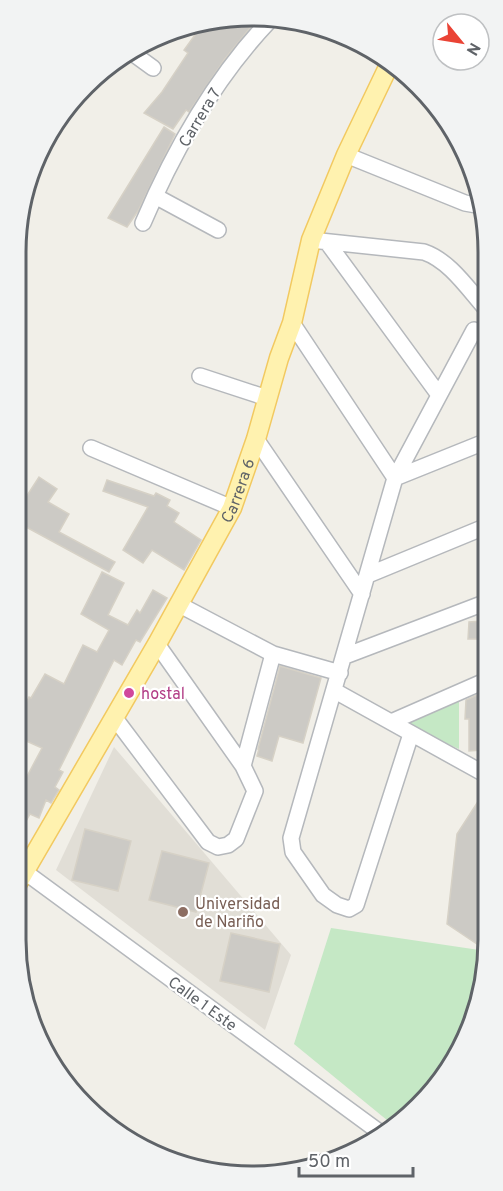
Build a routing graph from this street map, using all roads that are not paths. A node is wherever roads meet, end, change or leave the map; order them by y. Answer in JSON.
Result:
{"nodes":[{"id":1,"x":265,"y":26,"type":"edge"},
{"id":2,"x":138,"y":57,"type":"edge"},
{"id":3,"x":153,"y":68,"type":"dead end"},
{"id":4,"x":387,"y":70,"type":"edge"},
{"id":5,"x":346,"y":155,"type":"junction"},
{"id":6,"x":155,"y":196,"type":"junction"},
{"id":7,"x":472,"y":204,"type":"edge"},
{"id":8,"x":143,"y":223,"type":"dead end"},
{"id":9,"x":218,"y":230,"type":"dead end"},
{"id":10,"x":319,"y":241,"type":"junction"},
{"id":11,"x":478,"y":300,"type":"edge"},
{"id":12,"x":292,"y":323,"type":"junction"},
{"id":13,"x":474,"y":330,"type":"dead end"},
{"id":14,"x":200,"y":376,"type":"dead end"},
{"id":15,"x":440,"y":395,"type":"junction"},
{"id":16,"x":267,"y":398,"type":"junction"},
{"id":17,"x":256,"y":439,"type":"junction"},
{"id":18,"x":478,"y":445,"type":"edge"},
{"id":19,"x":91,"y":448,"type":"dead end"},
{"id":20,"x":395,"y":478,"type":"junction"},
{"id":21,"x":232,"y":508,"type":"junction"},
{"id":22,"x":478,"y":530,"type":"edge"},
{"id":23,"x":368,"y":575,"type":"junction"},
{"id":24,"x":362,"y":594,"type":"junction"},
{"id":25,"x":178,"y":604,"type":"junction"},
{"id":26,"x":478,"y":605,"type":"edge"},
{"id":27,"x":157,"y":644,"type":"junction"},
{"id":28,"x":273,"y":654,"type":"junction"},
{"id":29,"x":345,"y":656,"type":"junction"},
{"id":30,"x":340,"y":674,"type":"junction"},
{"id":31,"x":478,"y":684,"type":"edge"},
{"id":32,"x":335,"y":691,"type":"junction"},
{"id":33,"x":114,"y":717,"type":"junction"},
{"id":34,"x":391,"y":722,"type":"junction"},
{"id":35,"x":411,"y":734,"type":"junction"},
{"id":36,"x":243,"y":766,"type":"junction"},
{"id":37,"x":478,"y":771,"type":"edge"},
{"id":38,"x":26,"y":870,"type":"edge"},
{"id":39,"x":26,"y":873,"type":"edge"},
{"id":40,"x":375,"y":1129,"type":"edge"}],
"edges":[{"from":1,"to":6,"type":"street","name":"Carrera 7"},
{"from":2,"to":3,"type":"street"},
{"from":4,"to":5,"type":"main road","name":"Carrera 6"},
{"from":5,"to":7,"type":"street"},
{"from":5,"to":10,"type":"main road","name":"Carrera 6"},
{"from":6,"to":8,"type":"street","name":"Carrera 7"},
{"from":6,"to":9,"type":"street"},
{"from":10,"to":11,"type":"street"},
{"from":10,"to":12,"type":"main road","name":"Carrera 6"},
{"from":10,"to":15,"type":"street"},
{"from":12,"to":16,"type":"main road","name":"Carrera 6"},
{"from":12,"to":20,"type":"street"},
{"from":13,"to":15,"type":"street"},
{"from":14,"to":16,"type":"street"},
{"from":15,"to":20,"type":"street"},
{"from":16,"to":17,"type":"main road","name":"Carrera 6"},
{"from":17,"to":21,"type":"main road","name":"Carrera 6"},
{"from":17,"to":24,"type":"street"},
{"from":18,"to":20,"type":"street"},
{"from":19,"to":21,"type":"street"},
{"from":20,"to":23,"type":"street"},
{"from":21,"to":25,"type":"main road","name":"Carrera 6"},
{"from":22,"to":23,"type":"street"},
{"from":23,"to":24,"type":"street"},
{"from":24,"to":29,"type":"street"},
{"from":25,"to":27,"type":"main road","name":"Carrera 6"},
{"from":25,"to":28,"type":"street"},
{"from":26,"to":29,"type":"street"},
{"from":27,"to":33,"type":"main road","name":"Carrera 6"},
{"from":27,"to":36,"type":"street"},
{"from":28,"to":30,"type":"street"},
{"from":28,"to":36,"type":"street"},
{"from":29,"to":30,"type":"street"},
{"from":30,"to":32,"type":"street"},
{"from":31,"to":34,"type":"street"},
{"from":32,"to":34,"type":"street"},
{"from":32,"to":35,"type":"street"},
{"from":33,"to":36,"type":"street"},
{"from":33,"to":38,"type":"main road","name":"Carrera 6"},
{"from":34,"to":35,"type":"street"},
{"from":35,"to":37,"type":"street"},
{"from":39,"to":40,"type":"street","name":"Calle 1 Este"}]}
